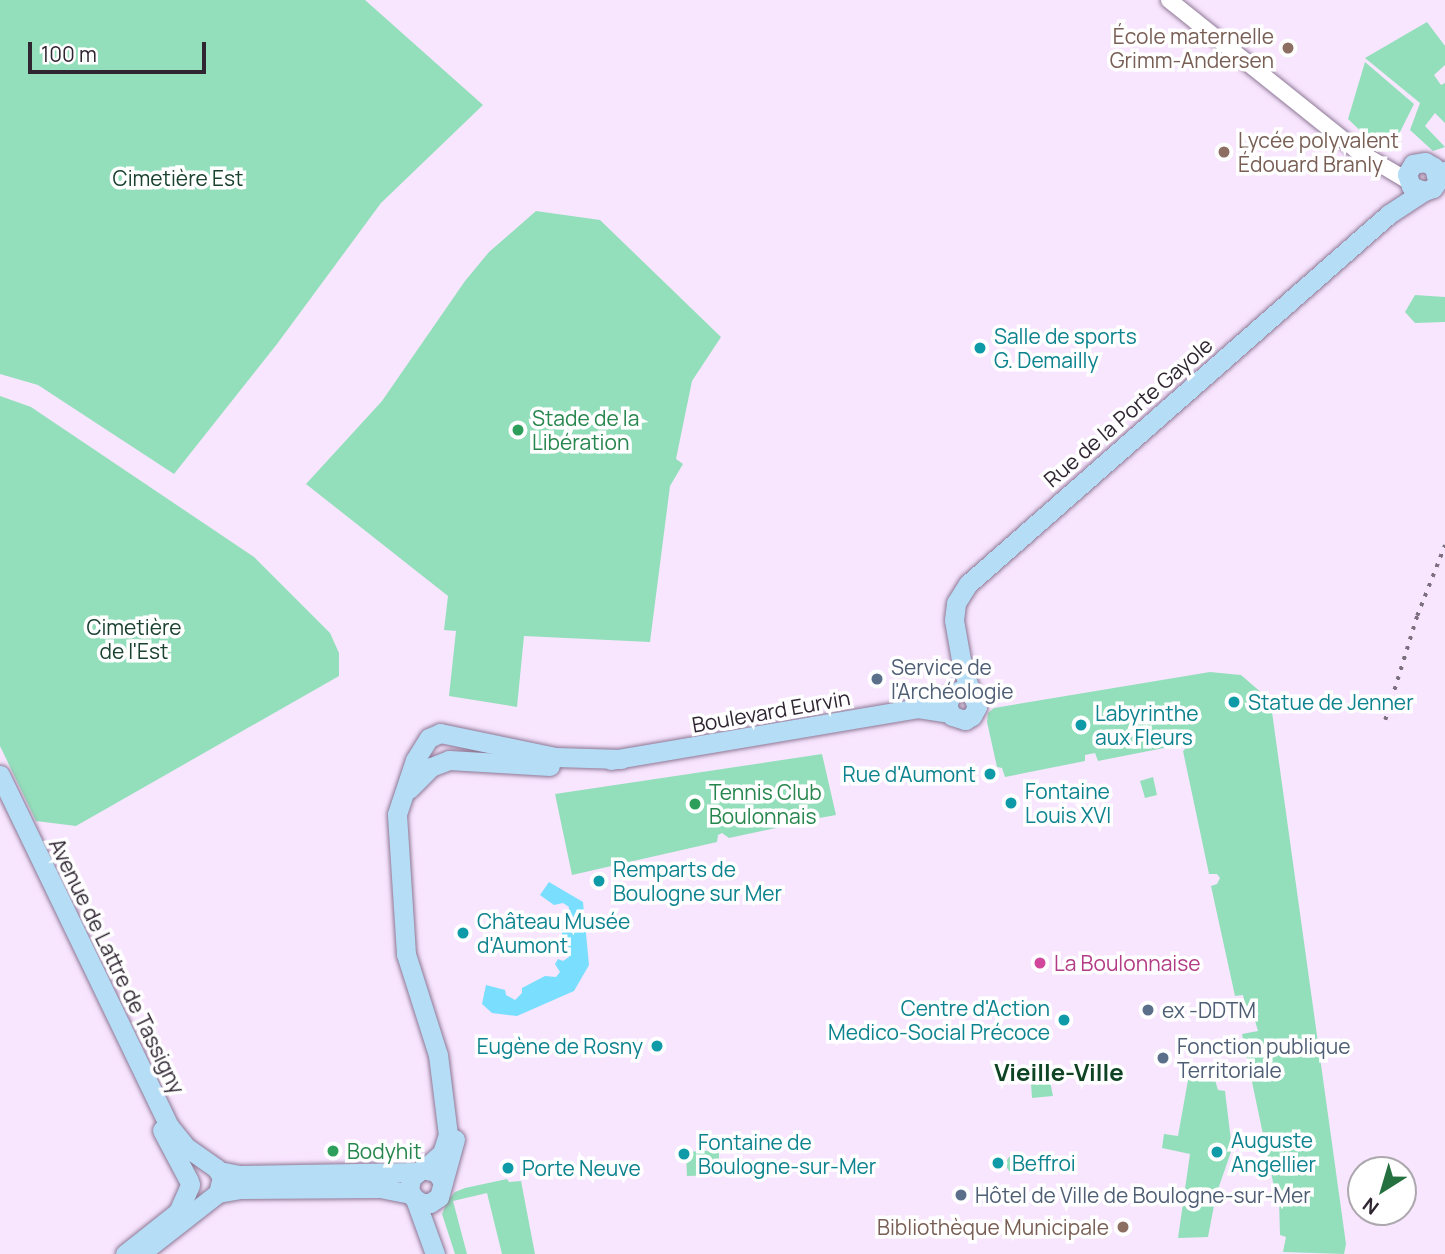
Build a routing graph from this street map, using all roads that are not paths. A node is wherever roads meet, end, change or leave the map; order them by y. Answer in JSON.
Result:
{"nodes":[{"id":1,"x":1168,"y":0,"type":"edge"},
{"id":2,"x":1426,"y":174,"type":"edge"},
{"id":3,"x":956,"y":699,"type":"joint"},
{"id":4,"x":449,"y":735,"type":"junction"},
{"id":5,"x":426,"y":747,"type":"junction"},
{"id":6,"x":621,"y":758,"type":"junction"},
{"id":7,"x":444,"y":761,"type":"junction"},
{"id":8,"x":0,"y":775,"type":"edge"},
{"id":9,"x":0,"y":798,"type":"edge"},
{"id":10,"x":402,"y":798,"type":"junction"},
{"id":11,"x":421,"y":1000,"type":"junction"},
{"id":12,"x":214,"y":1168,"type":"junction"},
{"id":13,"x":420,"y":1170,"type":"junction"},
{"id":14,"x":189,"y":1183,"type":"junction"},
{"id":15,"x":440,"y":1190,"type":"junction"},
{"id":16,"x":217,"y":1195,"type":"junction"},
{"id":17,"x":413,"y":1196,"type":"junction"},
{"id":18,"x":125,"y":1254,"type":"edge"},
{"id":19,"x":140,"y":1254,"type":"edge"},
{"id":20,"x":435,"y":1254,"type":"edge"},
{"id":21,"x":446,"y":1254,"type":"edge"}],
"edges":[{"from":1,"to":2,"type":"street"},
{"from":2,"to":3,"type":"main road","name":"Rue de la Porte Gayole"},
{"from":3,"to":6,"type":"main road","name":"Boulevard Eurvin"},
{"from":4,"to":5,"type":"main road"},
{"from":4,"to":6,"type":"main road","name":"Boulevard Eurvin"},
{"from":4,"to":7,"type":"main road"},
{"from":5,"to":7,"type":"main road"},
{"from":5,"to":10,"type":"main road"},
{"from":6,"to":7,"type":"main road","name":"Boulevard Eurvin"},
{"from":7,"to":10,"type":"main road"},
{"from":8,"to":12,"type":"main road","name":"Avenue de Lattre de Tassigny"},
{"from":9,"to":14,"type":"main road","name":"Avenue de Lattre de Tassigny"},
{"from":10,"to":11,"type":"main road"},
{"from":11,"to":13,"type":"main road"},
{"from":11,"to":15,"type":"main road"},
{"from":12,"to":13,"type":"main road"},
{"from":12,"to":14,"type":"main road"},
{"from":12,"to":16,"type":"main road"},
{"from":13,"to":15,"type":"main road"},
{"from":13,"to":17,"type":"main road"},
{"from":14,"to":16,"type":"main road"},
{"from":14,"to":18,"type":"main road"},
{"from":15,"to":17,"type":"main road"},
{"from":15,"to":21,"type":"main road"},
{"from":16,"to":17,"type":"main road"},
{"from":16,"to":19,"type":"main road"},
{"from":17,"to":20,"type":"main road"}]}
